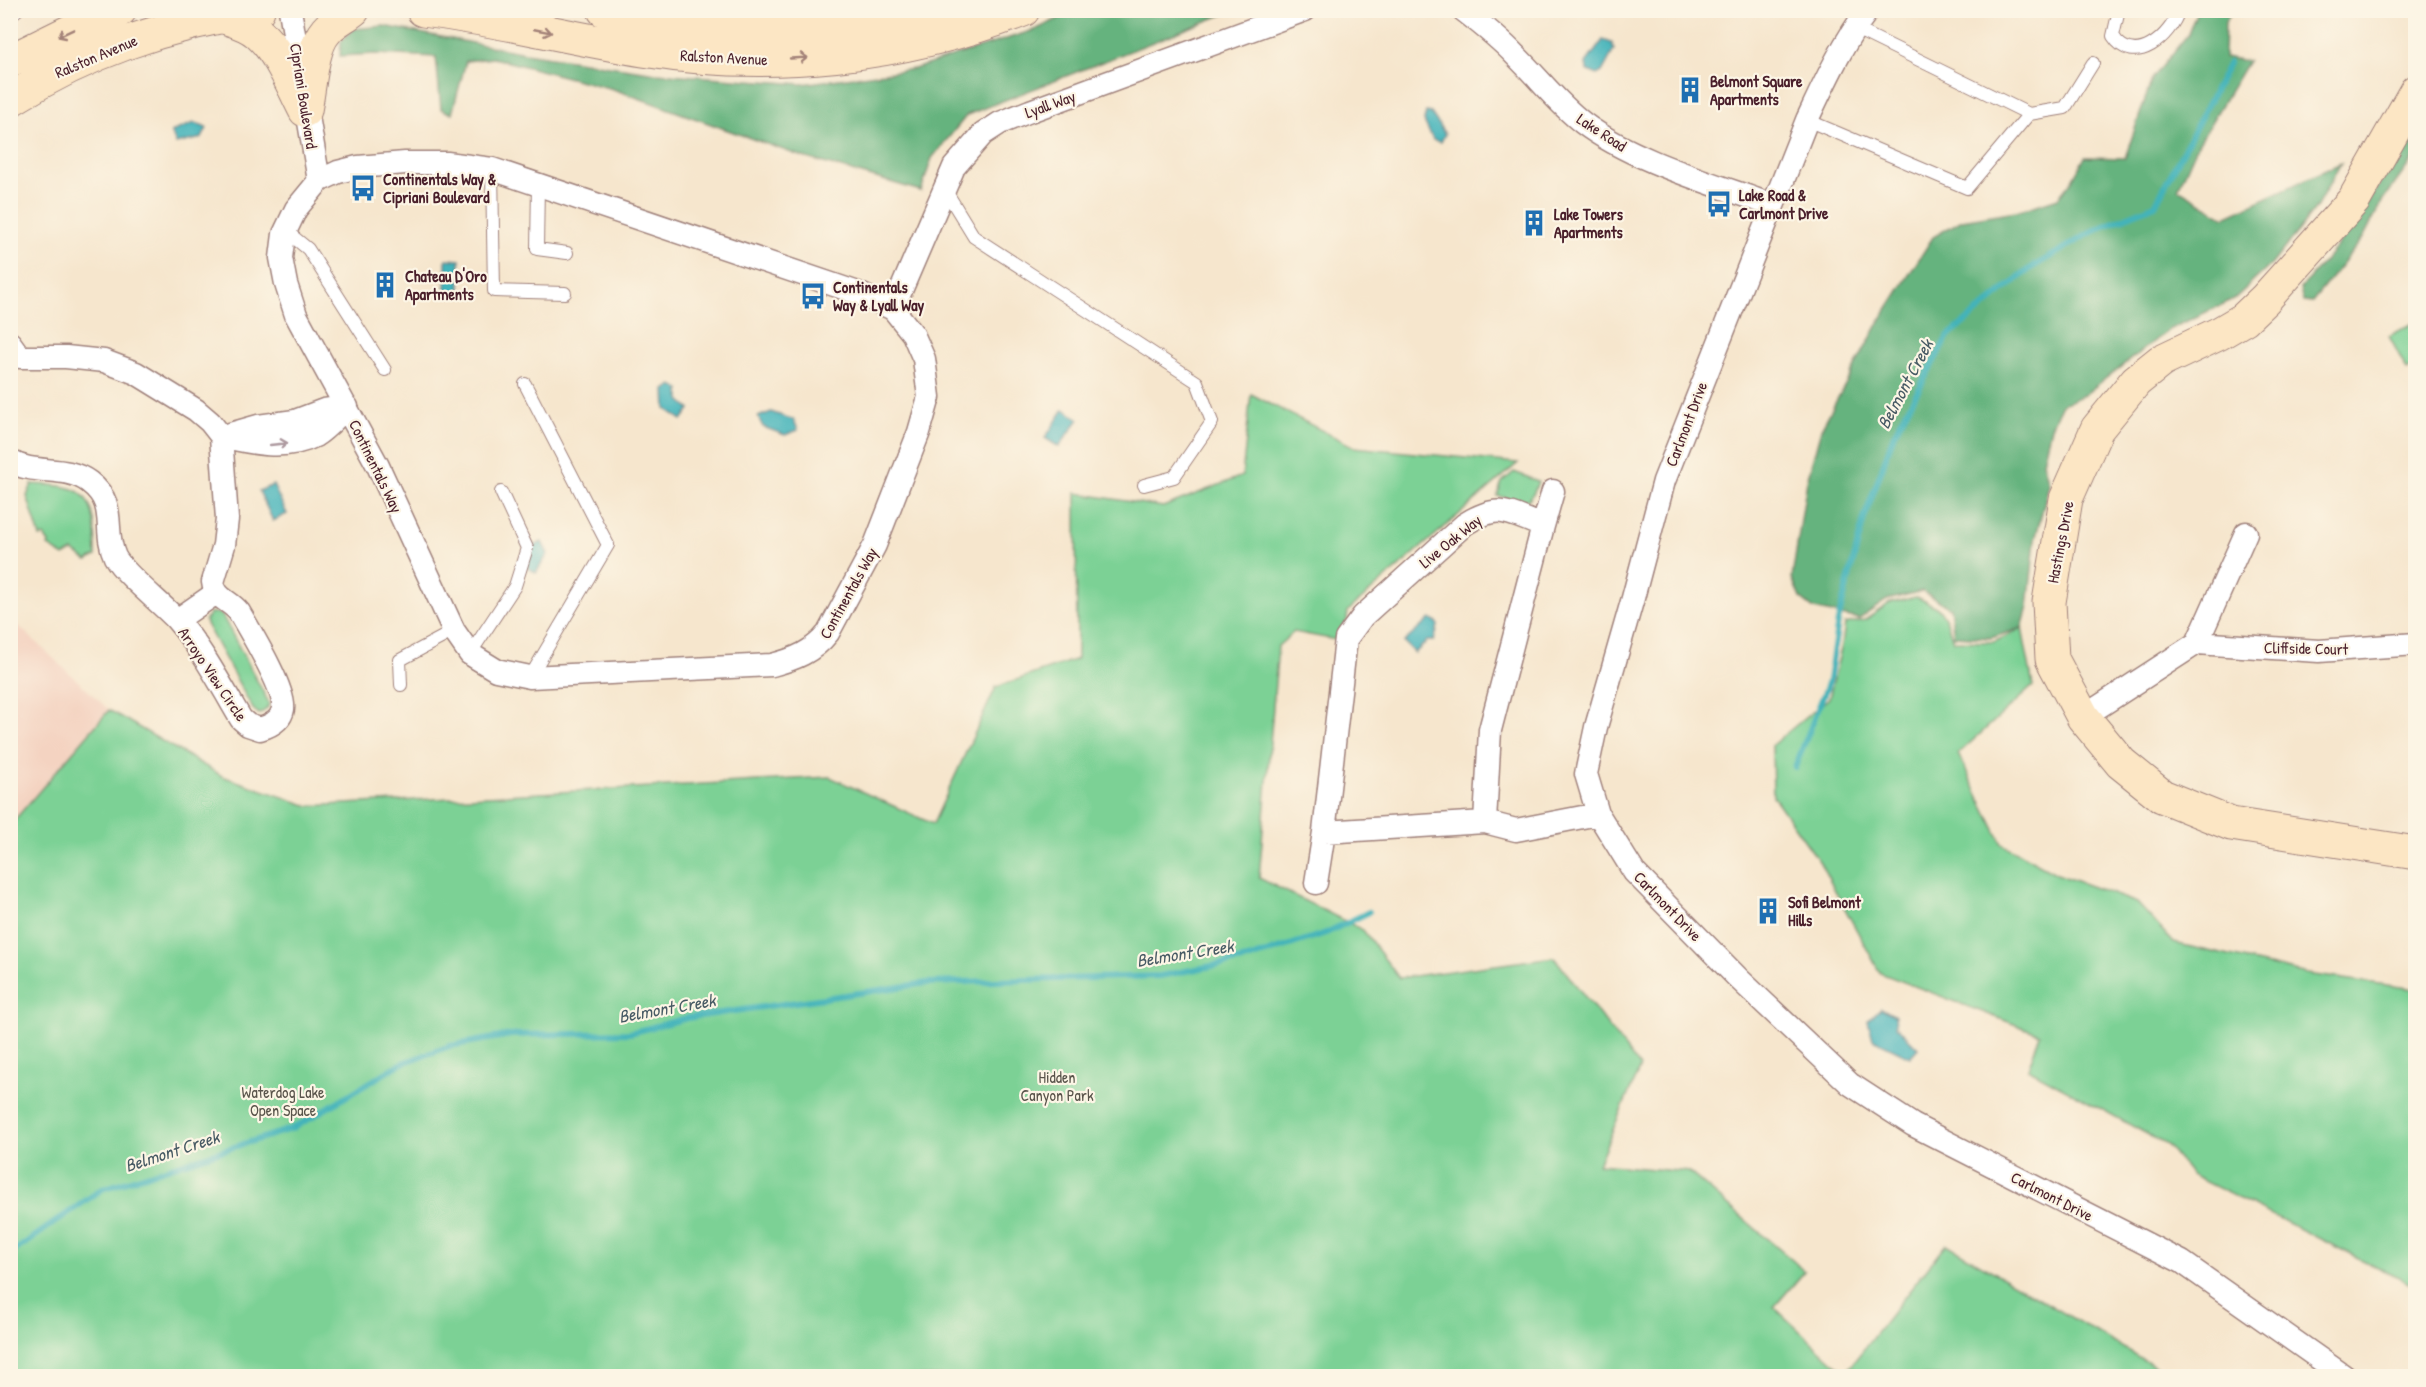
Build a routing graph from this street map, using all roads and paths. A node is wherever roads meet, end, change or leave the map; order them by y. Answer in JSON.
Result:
{"nodes":[{"id":1,"x":17,"y":10,"type":"edge"},
{"id":2,"x":258,"y":10,"type":"edge"},
{"id":3,"x":290,"y":10,"type":"edge"},
{"id":4,"x":353,"y":10,"type":"edge"},
{"id":5,"x":423,"y":10,"type":"edge"},
{"id":6,"x":604,"y":10,"type":"edge"},
{"id":7,"x":924,"y":10,"type":"edge"},
{"id":8,"x":1023,"y":10,"type":"edge"},
{"id":9,"x":1305,"y":10,"type":"edge"},
{"id":10,"x":1462,"y":10,"type":"edge"},
{"id":11,"x":2119,"y":10,"type":"edge"},
{"id":12,"x":2179,"y":10,"type":"edge"},
{"id":13,"x":116,"y":11,"type":"edge"},
{"id":14,"x":10,"y":15,"type":"edge"},
{"id":15,"x":224,"y":17,"type":"junction"},
{"id":16,"x":1861,"y":19,"type":"edge"},
{"id":17,"x":10,"y":62,"type":"edge"},
{"id":18,"x":2093,"y":63,"type":"dead end"},
{"id":19,"x":2415,"y":91,"type":"edge"},
{"id":20,"x":10,"y":100,"type":"edge"},
{"id":21,"x":306,"y":110,"type":"junction"},
{"id":22,"x":2029,"y":114,"type":"junction"},
{"id":23,"x":1807,"y":120,"type":"junction"},
{"id":24,"x":492,"y":169,"type":"junction"},
{"id":25,"x":319,"y":181,"type":"junction"},
{"id":26,"x":538,"y":184,"type":"junction"},
{"id":27,"x":944,"y":188,"type":"junction"},
{"id":28,"x":1772,"y":205,"type":"junction"},
{"id":29,"x":286,"y":231,"type":"junction"},
{"id":30,"x":567,"y":253,"type":"dead end"},
{"id":31,"x":565,"y":293,"type":"dead end"},
{"id":32,"x":893,"y":309,"type":"junction"},
{"id":33,"x":14,"y":353,"type":"edge"},
{"id":34,"x":385,"y":370,"type":"dead end"},
{"id":35,"x":525,"y":384,"type":"dead end"},
{"id":36,"x":347,"y":406,"type":"junction"},
{"id":37,"x":221,"y":436,"type":"junction"},
{"id":38,"x":10,"y":461,"type":"edge"},
{"id":39,"x":1144,"y":485,"type":"dead end"},
{"id":40,"x":1553,"y":491,"type":"dead end"},
{"id":41,"x":501,"y":492,"type":"dead end"},
{"id":42,"x":1543,"y":526,"type":"junction"},
{"id":43,"x":2246,"y":533,"type":"dead end"},
{"id":44,"x":216,"y":593,"type":"junction"},
{"id":45,"x":177,"y":620,"type":"junction"},
{"id":46,"x":454,"y":631,"type":"junction"},
{"id":47,"x":2197,"y":643,"type":"junction"},
{"id":48,"x":2415,"y":644,"type":"edge"},
{"id":49,"x":470,"y":654,"type":"junction"},
{"id":50,"x":530,"y":678,"type":"junction"},
{"id":51,"x":401,"y":684,"type":"dead end"},
{"id":52,"x":2083,"y":717,"type":"junction"},
{"id":53,"x":1598,"y":814,"type":"junction"},
{"id":54,"x":1485,"y":822,"type":"junction"},
{"id":55,"x":1324,"y":832,"type":"junction"},
{"id":56,"x":2415,"y":853,"type":"edge"},
{"id":57,"x":1316,"y":883,"type":"dead end"},
{"id":58,"x":2344,"y":1377,"type":"edge"}],
"edges":[{"from":1,"to":14,"type":"lane"},
{"from":2,"to":15,"type":"main road","name":"Ralston Avenue"},
{"from":3,"to":21,"type":"street","name":"Cipriani Boulevard"},
{"from":4,"to":21,"type":"main road"},
{"from":5,"to":8,"type":"main road","name":"Ralston Avenue","one_way":true},
{"from":6,"to":7,"type":"main road","name":"Ralston Avenue"},
{"from":9,"to":27,"type":"street","name":"Lyall Way"},
{"from":10,"to":28,"type":"street","name":"Lake Road"},
{"from":11,"to":12,"type":"lane"},
{"from":13,"to":17,"type":"main road","name":"Ralston Avenue","one_way":true},
{"from":15,"to":20,"type":"main road","name":"Ralston Avenue"},
{"from":15,"to":21,"type":"main road"},
{"from":16,"to":22,"type":"lane"},
{"from":16,"to":23,"type":"street","name":"Carlmont Drive"},
{"from":18,"to":22,"type":"lane"},
{"from":19,"to":52,"type":"main road","name":"Hastings Drive"},
{"from":21,"to":25,"type":"street","name":"Cipriani Boulevard"},
{"from":22,"to":23,"type":"lane"},
{"from":23,"to":28,"type":"street","name":"Carlmont Drive"},
{"from":24,"to":25,"type":"street","name":"Continentals Way"},
{"from":24,"to":26,"type":"street","name":"Continentals Way"},
{"from":24,"to":31,"type":"lane"},
{"from":25,"to":29,"type":"street","name":"Continentals Way"},
{"from":26,"to":30,"type":"lane"},
{"from":26,"to":32,"type":"street","name":"Continentals Way"},
{"from":27,"to":32,"type":"street","name":"Lyall Way"},
{"from":27,"to":39,"type":"lane"},
{"from":28,"to":53,"type":"street","name":"Carlmont Drive"},
{"from":29,"to":34,"type":"lane"},
{"from":29,"to":36,"type":"street","name":"Continentals Way"},
{"from":32,"to":50,"type":"street","name":"Continentals Way"},
{"from":33,"to":37,"type":"street"},
{"from":35,"to":50,"type":"lane"},
{"from":36,"to":37,"type":"street"},
{"from":36,"to":46,"type":"street","name":"Continentals Way"},
{"from":37,"to":44,"type":"street"},
{"from":38,"to":45,"type":"street","name":"Arroyo View Circle"},
{"from":40,"to":42,"type":"street"},
{"from":41,"to":49,"type":"lane"},
{"from":42,"to":54,"type":"street"},
{"from":42,"to":55,"type":"street","name":"Live Oak Way"},
{"from":43,"to":47,"type":"street"},
{"from":44,"to":45,"type":"street","name":"Arroyo View Circle"},
{"from":44,"to":45,"type":"street","name":"Arroyo View Circle"},
{"from":46,"to":49,"type":"street","name":"Continentals Way"},
{"from":46,"to":51,"type":"lane"},
{"from":47,"to":48,"type":"street","name":"Cliffside Court"},
{"from":47,"to":52,"type":"street"},
{"from":49,"to":50,"type":"street","name":"Continentals Way"},
{"from":52,"to":56,"type":"main road","name":"Hastings Drive"},
{"from":53,"to":54,"type":"street"},
{"from":53,"to":58,"type":"street","name":"Carlmont Drive"},
{"from":54,"to":55,"type":"street"},
{"from":55,"to":57,"type":"street","name":"Live Oak Way"}]}
